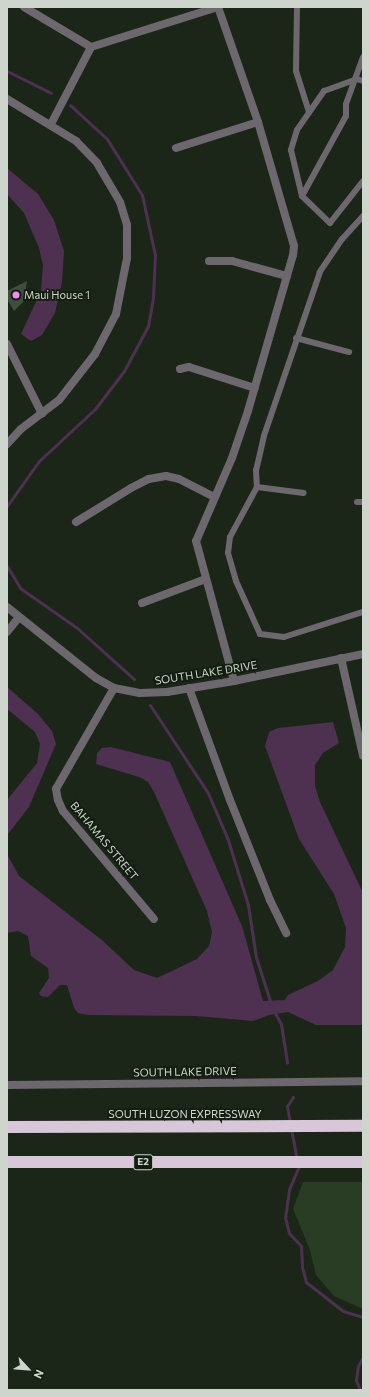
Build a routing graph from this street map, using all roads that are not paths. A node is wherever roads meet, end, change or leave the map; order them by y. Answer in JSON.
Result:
{"nodes":[{"id":1,"x":24,"y":7,"type":"edge"},
{"id":2,"x":218,"y":7,"type":"edge"},
{"id":3,"x":297,"y":7,"type":"edge"},
{"id":4,"x":91,"y":47,"type":"junction"},
{"id":5,"x":363,"y":57,"type":"edge"},
{"id":6,"x":360,"y":80,"type":"edge"},
{"id":7,"x":7,"y":99,"type":"edge"},
{"id":8,"x":309,"y":112,"type":"junction"},
{"id":9,"x":258,"y":122,"type":"junction"},
{"id":10,"x":51,"y":124,"type":"junction"},
{"id":11,"x":176,"y":148,"type":"dead end"},
{"id":12,"x":363,"y":181,"type":"edge"},
{"id":13,"x":302,"y":196,"type":"junction"},
{"id":14,"x":363,"y":216,"type":"edge"},
{"id":15,"x":209,"y":261,"type":"dead end"},
{"id":16,"x":287,"y":276,"type":"junction"},
{"id":17,"x":296,"y":338,"type":"junction"},
{"id":18,"x":7,"y":344,"type":"edge"},
{"id":19,"x":349,"y":352,"type":"dead end"},
{"id":20,"x":180,"y":369,"type":"dead end"},
{"id":21,"x":255,"y":388,"type":"junction"},
{"id":22,"x":42,"y":414,"type":"junction"},
{"id":23,"x":7,"y":444,"type":"edge"},
{"id":24,"x":257,"y":487,"type":"junction"},
{"id":25,"x":304,"y":493,"type":"dead end"},
{"id":26,"x":214,"y":497,"type":"junction"},
{"id":27,"x":76,"y":522,"type":"dead end"},
{"id":28,"x":206,"y":578,"type":"junction"},
{"id":29,"x":142,"y":603,"type":"dead end"},
{"id":30,"x":7,"y":607,"type":"edge"},
{"id":31,"x":363,"y":612,"type":"edge"},
{"id":32,"x":19,"y":617,"type":"junction"},
{"id":33,"x":7,"y":632,"type":"edge"},
{"id":34,"x":363,"y":654,"type":"edge"},
{"id":35,"x":341,"y":658,"type":"junction"},
{"id":36,"x":234,"y":681,"type":"junction"},
{"id":37,"x":114,"y":688,"type":"junction"},
{"id":38,"x":189,"y":688,"type":"junction"},
{"id":39,"x":363,"y":756,"type":"edge"},
{"id":40,"x":154,"y":919,"type":"dead end"},
{"id":41,"x":286,"y":933,"type":"dead end"},
{"id":42,"x":363,"y":1081,"type":"edge"},
{"id":43,"x":7,"y":1085,"type":"edge"},
{"id":44,"x":363,"y":1126,"type":"edge"},
{"id":45,"x":7,"y":1127,"type":"edge"},
{"id":46,"x":7,"y":1162,"type":"edge"},
{"id":47,"x":360,"y":1162,"type":"edge"}],
"edges":[{"from":1,"to":4,"type":"street"},
{"from":2,"to":4,"type":"street"},
{"from":2,"to":9,"type":"street"},
{"from":3,"to":8,"type":"lane"},
{"from":4,"to":10,"type":"street"},
{"from":5,"to":6,"type":"lane"},
{"from":6,"to":8,"type":"lane"},
{"from":6,"to":13,"type":"lane"},
{"from":7,"to":10,"type":"street"},
{"from":8,"to":13,"type":"lane"},
{"from":9,"to":11,"type":"street"},
{"from":9,"to":16,"type":"street"},
{"from":10,"to":22,"type":"street"},
{"from":12,"to":13,"type":"lane"},
{"from":14,"to":17,"type":"lane"},
{"from":15,"to":16,"type":"street"},
{"from":16,"to":21,"type":"street"},
{"from":17,"to":19,"type":"lane"},
{"from":17,"to":24,"type":"lane"},
{"from":18,"to":22,"type":"street"},
{"from":20,"to":21,"type":"street"},
{"from":21,"to":26,"type":"street"},
{"from":22,"to":23,"type":"street"},
{"from":24,"to":25,"type":"lane"},
{"from":24,"to":31,"type":"lane"},
{"from":26,"to":27,"type":"street"},
{"from":26,"to":28,"type":"street"},
{"from":28,"to":29,"type":"street"},
{"from":28,"to":36,"type":"street"},
{"from":30,"to":32,"type":"street","name":"SOUTH LAKE DRIVE"},
{"from":32,"to":33,"type":"street"},
{"from":32,"to":37,"type":"street","name":"SOUTH LAKE DRIVE"},
{"from":34,"to":35,"type":"street","name":"SOUTH LAKE DRIVE"},
{"from":35,"to":36,"type":"street","name":"SOUTH LAKE DRIVE"},
{"from":35,"to":39,"type":"street"},
{"from":36,"to":38,"type":"street","name":"SOUTH LAKE DRIVE"},
{"from":37,"to":38,"type":"street","name":"SOUTH LAKE DRIVE"},
{"from":37,"to":40,"type":"street","name":"BAHAMAS STREET"},
{"from":38,"to":41,"type":"street"},
{"from":42,"to":43,"type":"street","name":"SOUTH LAKE DRIVE"},
{"from":44,"to":45,"type":"highway","name":"SOUTH LUZON EXPRESSWAY"},
{"from":46,"to":47,"type":"highway","number":"E2"}]}
